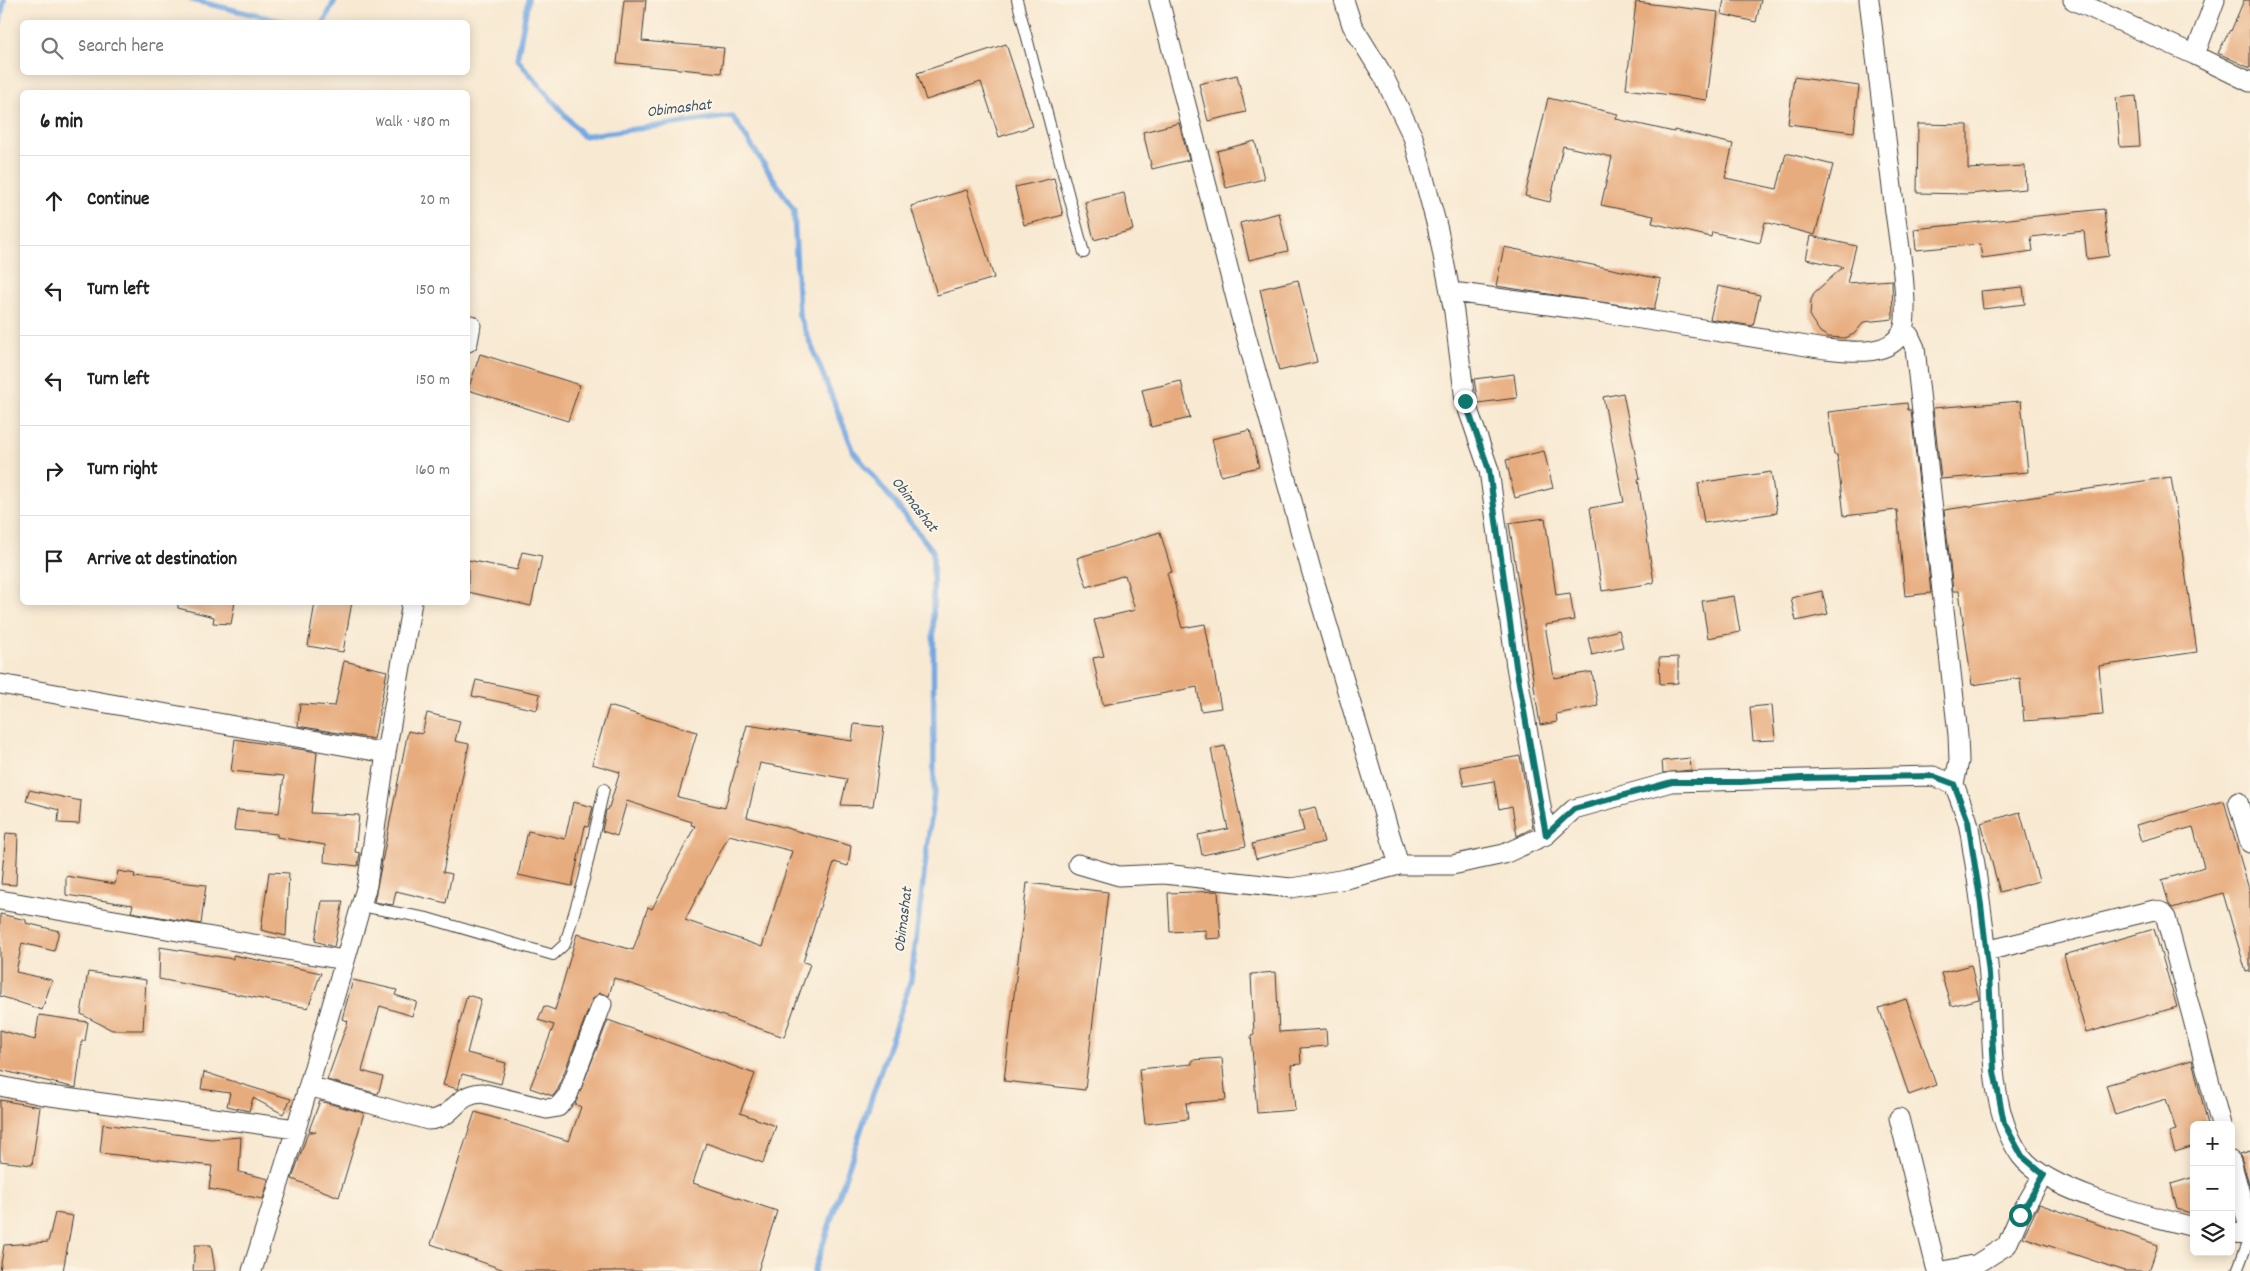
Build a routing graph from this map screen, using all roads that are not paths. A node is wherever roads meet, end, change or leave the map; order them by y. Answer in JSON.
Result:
{"nodes":[{"id":1,"x":1017,"y":0,"type":"edge"},
{"id":2,"x":1159,"y":0,"type":"edge"},
{"id":3,"x":1344,"y":0,"type":"edge"},
{"id":4,"x":1869,"y":0,"type":"edge"},
{"id":5,"x":2073,"y":0,"type":"edge"},
{"id":6,"x":2215,"y":0,"type":"edge"},
{"id":7,"x":2195,"y":55,"type":"junction"},
{"id":8,"x":2250,"y":82,"type":"edge"},
{"id":9,"x":1084,"y":253,"type":"dead end"},
{"id":10,"x":1460,"y":293,"type":"dead end"},
{"id":11,"x":1902,"y":332,"type":"junction"},
{"id":12,"x":411,"y":605,"type":"edge"},
{"id":13,"x":0,"y":684,"type":"edge"},
{"id":14,"x":386,"y":753,"type":"junction"},
{"id":15,"x":1954,"y":784,"type":"junction"},
{"id":16,"x":604,"y":789,"type":"dead end"},
{"id":17,"x":2238,"y":802,"type":"dead end"},
{"id":18,"x":1546,"y":835,"type":"junction"},
{"id":19,"x":2250,"y":843,"type":"edge"},
{"id":20,"x":1078,"y":864,"type":"dead end"},
{"id":21,"x":1399,"y":866,"type":"junction"},
{"id":22,"x":0,"y":900,"type":"edge"},
{"id":23,"x":360,"y":906,"type":"junction"},
{"id":24,"x":1986,"y":951,"type":"junction"},
{"id":25,"x":344,"y":960,"type":"junction"},
{"id":26,"x":602,"y":1004,"type":"dead end"},
{"id":27,"x":0,"y":1086,"type":"edge"},
{"id":28,"x":309,"y":1086,"type":"junction"},
{"id":29,"x":1899,"y":1118,"type":"dead end"},
{"id":30,"x":2221,"y":1121,"type":"edge"},
{"id":31,"x":296,"y":1129,"type":"junction"},
{"id":32,"x":2232,"y":1166,"type":"edge"},
{"id":33,"x":2044,"y":1175,"type":"junction"},
{"id":34,"x":2190,"y":1226,"type":"edge"},
{"id":35,"x":2235,"y":1233,"type":"edge"},
{"id":36,"x":2250,"y":1234,"type":"edge"},
{"id":37,"x":1979,"y":1267,"type":"edge"},
{"id":38,"x":252,"y":1271,"type":"edge"},
{"id":39,"x":1937,"y":1271,"type":"edge"},
{"id":40,"x":1944,"y":1271,"type":"edge"},
{"id":41,"x":2237,"y":1271,"type":"edge"}],
"edges":[{"from":1,"to":9,"type":"lane"},
{"from":2,"to":21,"type":"street"},
{"from":3,"to":18,"type":"street"},
{"from":4,"to":11,"type":"street"},
{"from":5,"to":7,"type":"street"},
{"from":6,"to":7,"type":"street"},
{"from":7,"to":8,"type":"street"},
{"from":10,"to":11,"type":"street"},
{"from":11,"to":15,"type":"street"},
{"from":12,"to":14,"type":"street"},
{"from":13,"to":14,"type":"street"},
{"from":14,"to":23,"type":"street"},
{"from":15,"to":18,"type":"street"},
{"from":15,"to":24,"type":"street"},
{"from":16,"to":23,"type":"lane"},
{"from":17,"to":19,"type":"street"},
{"from":18,"to":21,"type":"street"},
{"from":20,"to":21,"type":"street"},
{"from":22,"to":25,"type":"street"},
{"from":23,"to":25,"type":"street"},
{"from":24,"to":30,"type":"street"},
{"from":24,"to":33,"type":"street"},
{"from":25,"to":28,"type":"street"},
{"from":26,"to":28,"type":"street"},
{"from":27,"to":31,"type":"street"},
{"from":28,"to":31,"type":"street"},
{"from":29,"to":39,"type":"street"},
{"from":31,"to":38,"type":"street"},
{"from":32,"to":36,"type":"street"},
{"from":33,"to":34,"type":"street"},
{"from":33,"to":37,"type":"street"},
{"from":35,"to":36,"type":"street"},
{"from":36,"to":41,"type":"lane"},
{"from":37,"to":40,"type":"street"}]}
